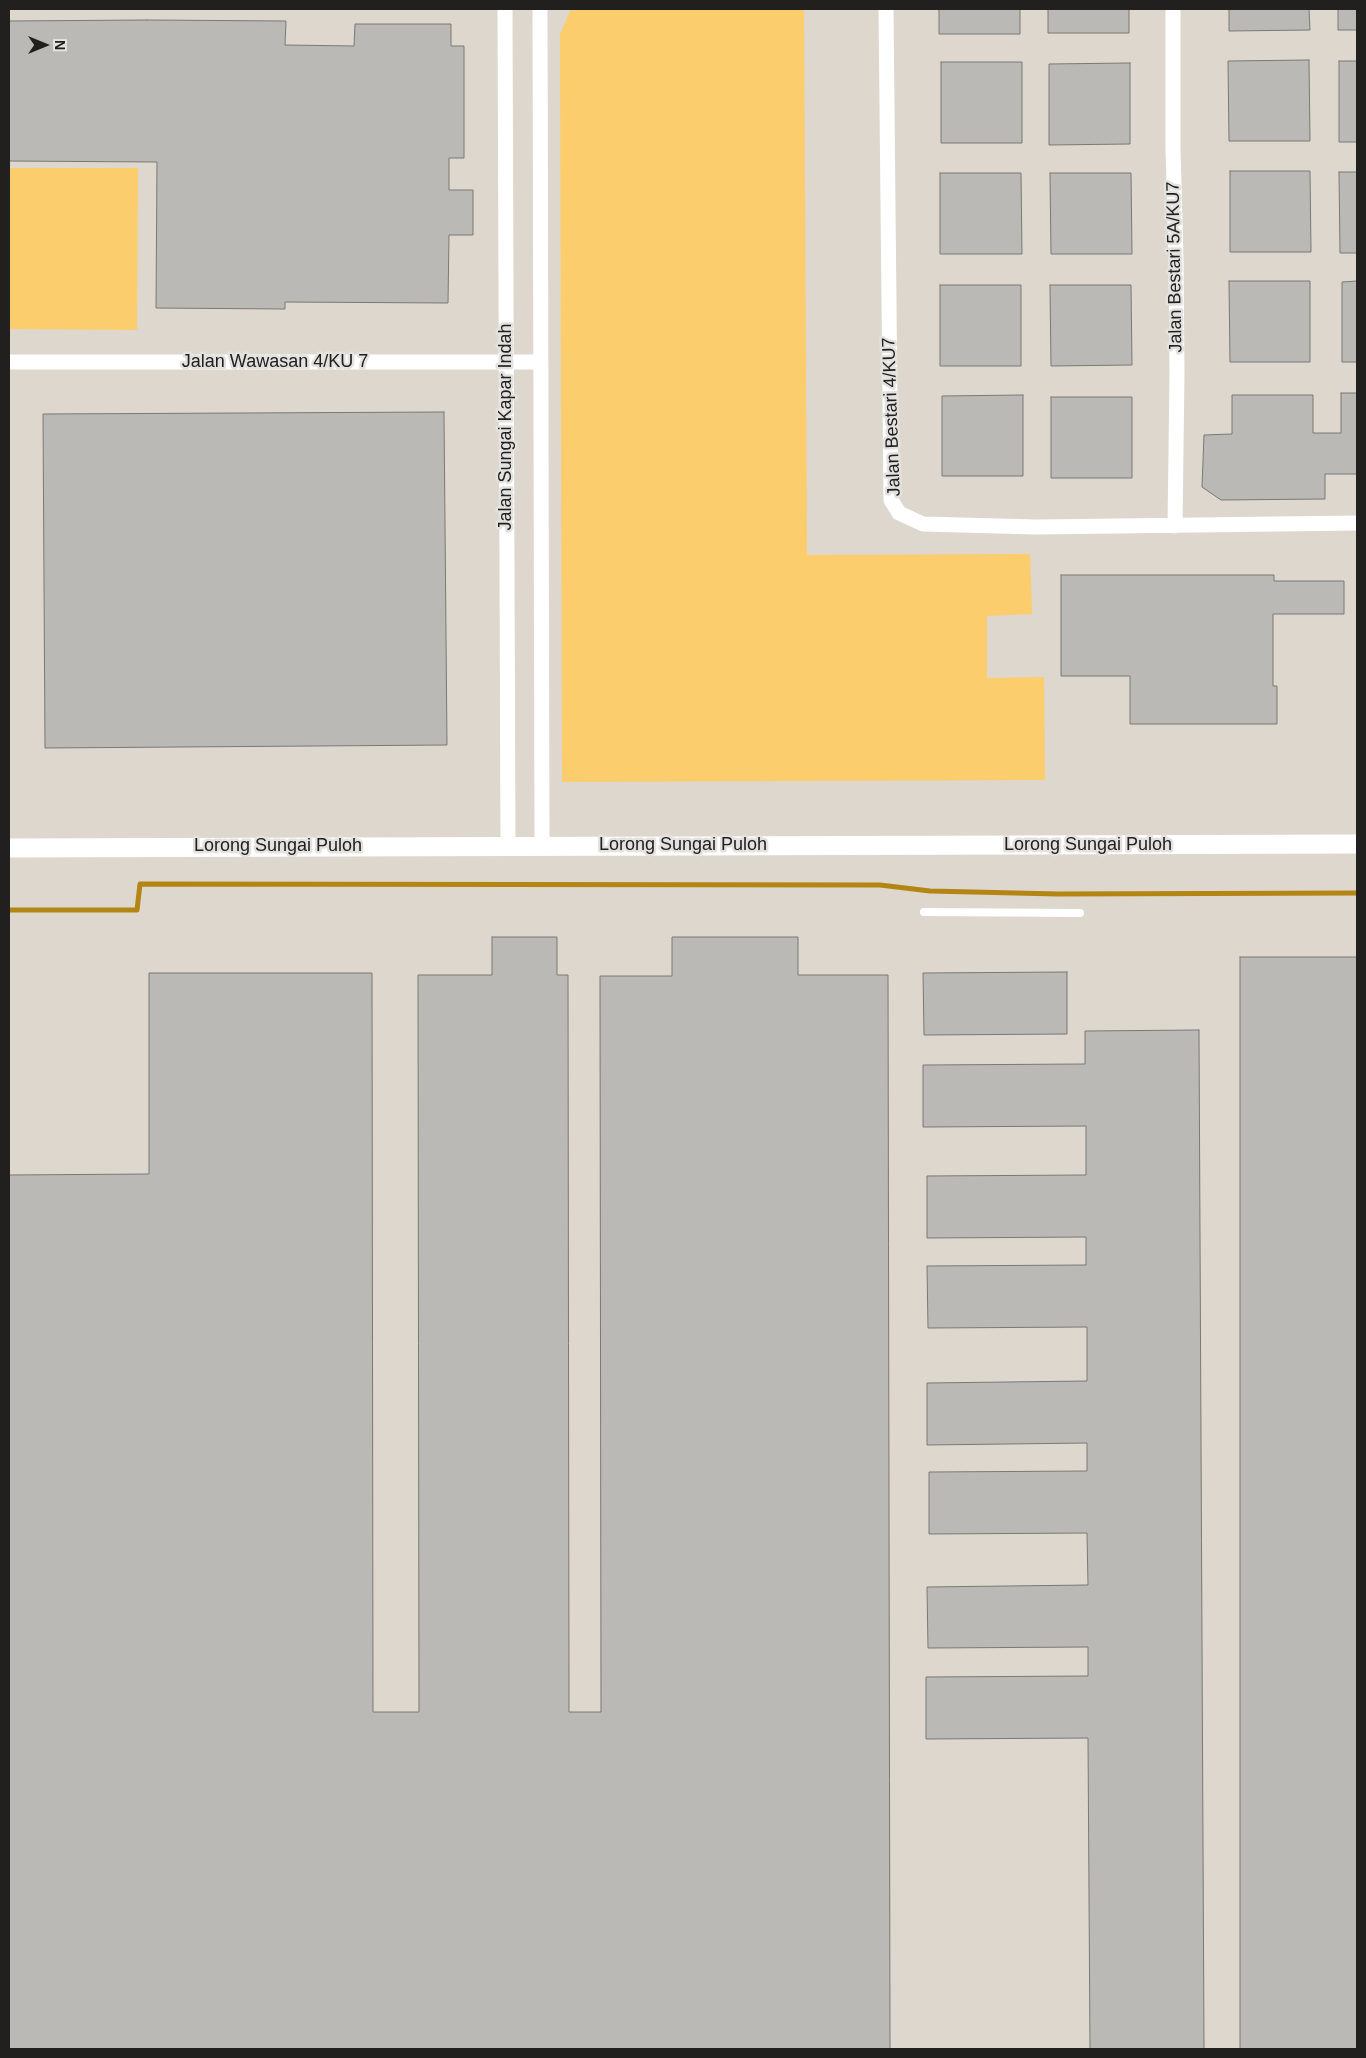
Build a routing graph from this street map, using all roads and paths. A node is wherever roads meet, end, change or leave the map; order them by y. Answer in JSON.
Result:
{"nodes":[{"id":1,"x":506,"y":9,"type":"edge"},
{"id":2,"x":540,"y":9,"type":"edge"},
{"id":3,"x":886,"y":9,"type":"edge"},
{"id":4,"x":1173,"y":9,"type":"edge"},
{"id":5,"x":9,"y":362,"type":"edge"},
{"id":6,"x":506,"y":362,"type":"junction"},
{"id":7,"x":540,"y":362,"type":"junction"},
{"id":8,"x":1357,"y":523,"type":"edge"},
{"id":9,"x":1175,"y":526,"type":"junction"},
{"id":10,"x":1357,"y":844,"type":"edge"},
{"id":11,"x":508,"y":846,"type":"junction"},
{"id":12,"x":542,"y":846,"type":"junction"},
{"id":13,"x":9,"y":848,"type":"edge"},
{"id":14,"x":924,"y":912,"type":"dead end"},
{"id":15,"x":1080,"y":913,"type":"dead end"}],
"edges":[{"from":1,"to":6,"type":"street","name":"Jalan Sungai Kapar Indah"},
{"from":2,"to":7,"type":"street","name":"Jalan Sungai Kapar Indah"},
{"from":3,"to":9,"type":"street","name":"Jalan Bestari 4/KU7"},
{"from":4,"to":9,"type":"street","name":"Jalan Bestari 5A/KU7"},
{"from":5,"to":6,"type":"street","name":"Jalan Wawasan 4/KU 7"},
{"from":6,"to":7,"type":"street","name":"Jalan Wawasan 4/KU 7"},
{"from":6,"to":11,"type":"street","name":"Jalan Sungai Kapar Indah"},
{"from":7,"to":12,"type":"street","name":"Jalan Sungai Kapar Indah"},
{"from":8,"to":9,"type":"street","name":"Jalan Bestari 4/KU7"},
{"from":10,"to":12,"type":"street","name":"Lorong Sungai Puloh"},
{"from":11,"to":12,"type":"street","name":"Lorong Sungai Puloh"},
{"from":11,"to":13,"type":"street","name":"Lorong Sungai Puloh"},
{"from":14,"to":15,"type":"lane"}]}
